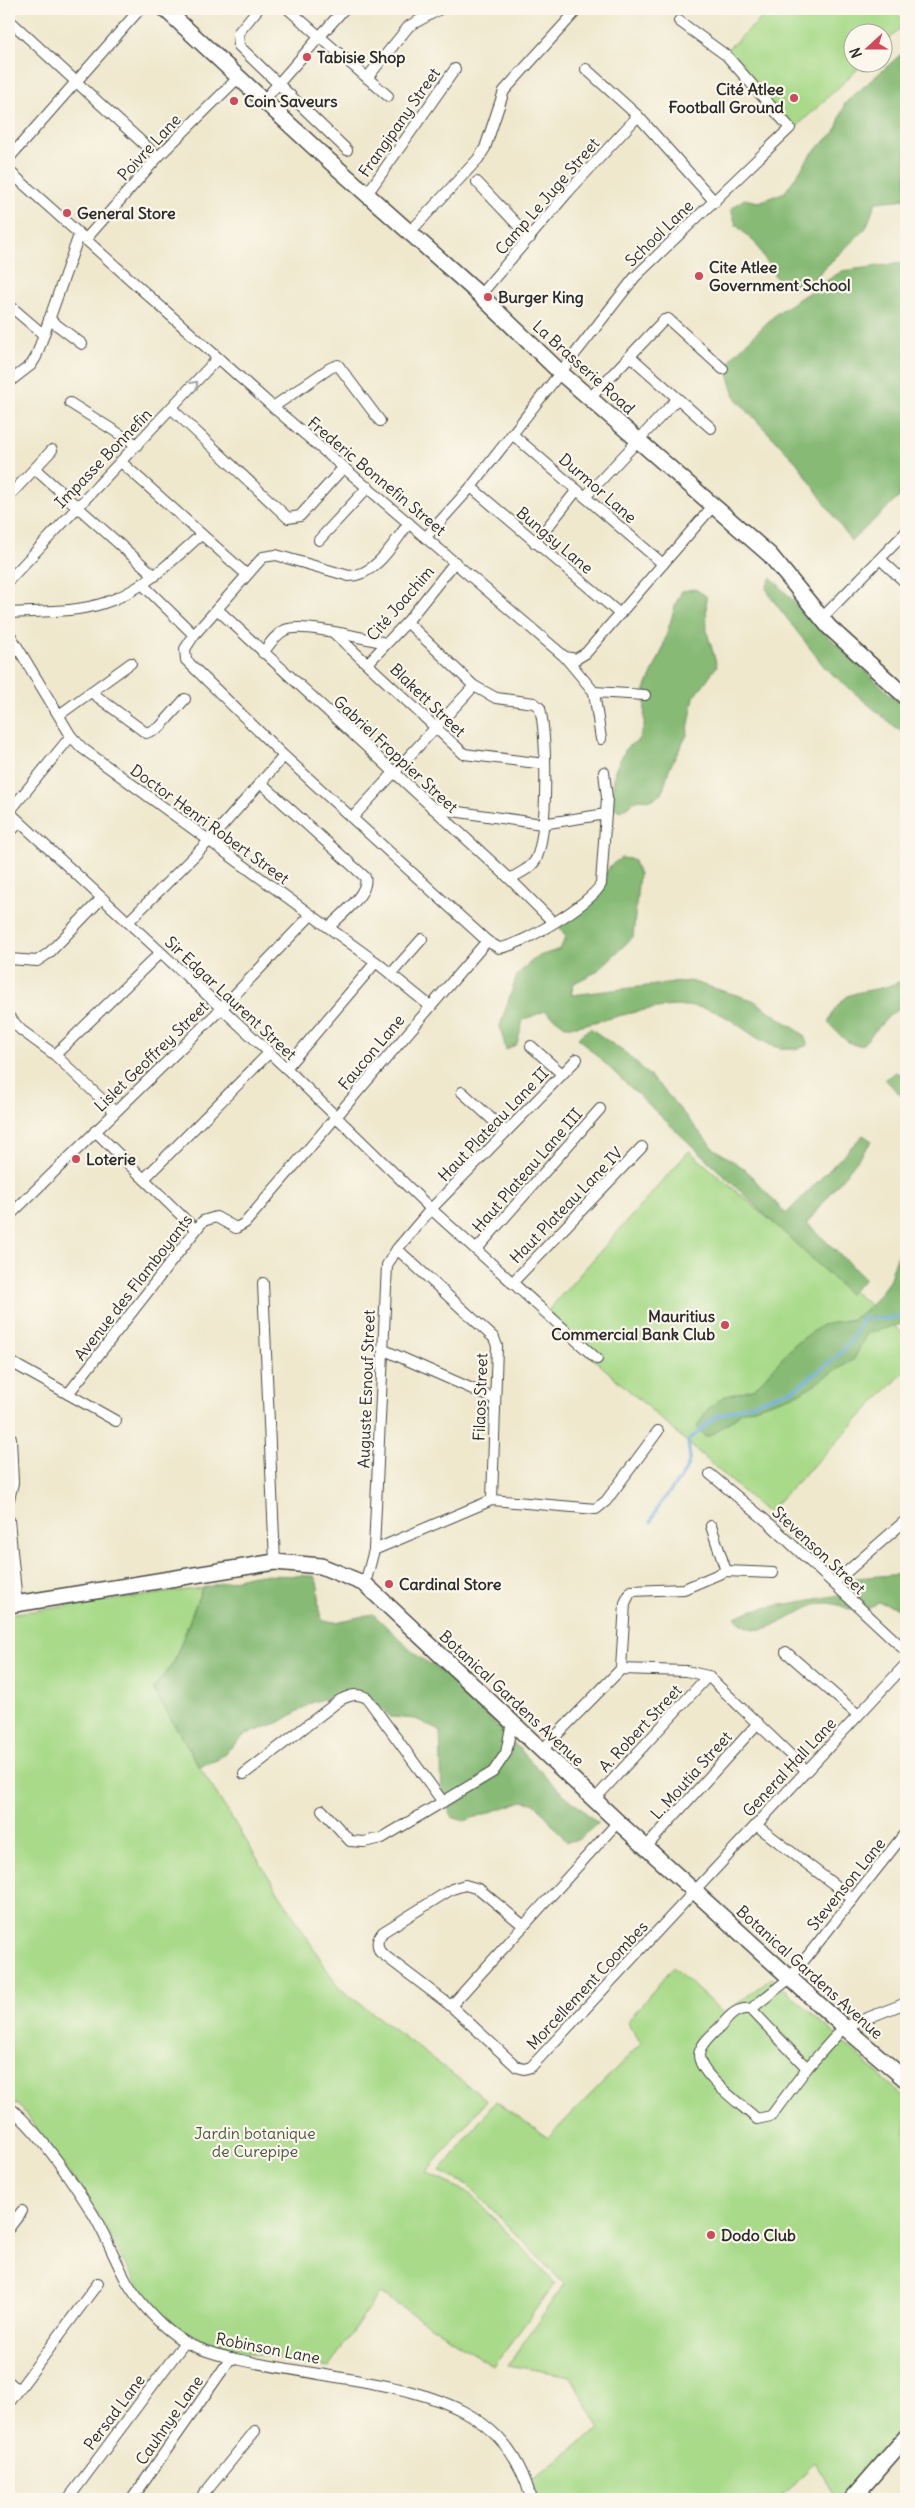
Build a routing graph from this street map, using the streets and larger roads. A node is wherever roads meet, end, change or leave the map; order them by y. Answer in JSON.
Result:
{"nodes":[{"id":1,"x":140,"y":9,"type":"edge"},
{"id":2,"x":258,"y":9,"type":"edge"},
{"id":3,"x":288,"y":9,"type":"edge"},
{"id":4,"x":344,"y":9,"type":"edge"},
{"id":5,"x":440,"y":9,"type":"edge"},
{"id":6,"x":578,"y":9,"type":"edge"},
{"id":7,"x":169,"y":10,"type":"edge"},
{"id":8,"x":9,"y":20,"type":"edge"},
{"id":9,"x":679,"y":21,"type":"dead end"},
{"id":10,"x":320,"y":36,"type":"junction"},
{"id":11,"x":455,"y":68,"type":"dead end"},
{"id":12,"x":586,"y":69,"type":"dead end"},
{"id":13,"x":239,"y":77,"type":"junction"},
{"id":14,"x":367,"y":78,"type":"junction"},
{"id":15,"x":74,"y":83,"type":"junction"},
{"id":16,"x":278,"y":84,"type":"junction"},
{"id":17,"x":388,"y":96,"type":"dead end"},
{"id":18,"x":264,"y":100,"type":"junction"},
{"id":19,"x":638,"y":116,"type":"junction"},
{"id":20,"x":347,"y":150,"type":"dead end"},
{"id":21,"x":158,"y":157,"type":"junction"},
{"id":22,"x":9,"y":158,"type":"edge"},
{"id":23,"x":9,"y":171,"type":"edge"},
{"id":24,"x":477,"y":182,"type":"dead end"},
{"id":25,"x":367,"y":194,"type":"junction"},
{"id":26,"x":715,"y":202,"type":"junction"},
{"id":27,"x":410,"y":232,"type":"junction"},
{"id":28,"x":82,"y":237,"type":"junction"},
{"id":29,"x":530,"y":238,"type":"junction"},
{"id":30,"x":480,"y":295,"type":"junction"},
{"id":31,"x":9,"y":305,"type":"edge"},
{"id":32,"x":49,"y":319,"type":"junction"},
{"id":33,"x":44,"y":336,"type":"junction"},
{"id":34,"x":82,"y":344,"type":"dead end"},
{"id":35,"x":631,"y":357,"type":"junction"},
{"id":36,"x":218,"y":358,"type":"junction"},
{"id":37,"x":723,"y":369,"type":"dead end"},
{"id":38,"x":562,"y":374,"type":"junction"},
{"id":39,"x":9,"y":382,"type":"edge"},
{"id":40,"x":590,"y":398,"type":"junction"},
{"id":41,"x":677,"y":399,"type":"junction"},
{"id":42,"x":70,"y":403,"type":"dead end"},
{"id":43,"x":273,"y":407,"type":"junction"},
{"id":44,"x":172,"y":409,"type":"junction"},
{"id":45,"x":380,"y":421,"type":"dead end"},
{"id":46,"x":711,"y":428,"type":"dead end"},
{"id":47,"x":512,"y":434,"type":"junction"},
{"id":48,"x":639,"y":439,"type":"junction"},
{"id":49,"x":137,"y":445,"type":"junction"},
{"id":50,"x":52,"y":450,"type":"dead end"},
{"id":51,"x":121,"y":462,"type":"junction"},
{"id":52,"x":344,"y":467,"type":"junction"},
{"id":53,"x":35,"y":469,"type":"junction"},
{"id":54,"x":368,"y":487,"type":"junction"},
{"id":55,"x":471,"y":487,"type":"junction"},
{"id":56,"x":577,"y":490,"type":"junction"},
{"id":57,"x":9,"y":496,"type":"edge"},
{"id":58,"x":585,"y":497,"type":"junction"},
{"id":59,"x":76,"y":506,"type":"junction"},
{"id":60,"x":713,"y":506,"type":"junction"},
{"id":61,"x":409,"y":523,"type":"junction"},
{"id":62,"x":201,"y":534,"type":"junction"},
{"id":63,"x":905,"y":535,"type":"edge"},
{"id":64,"x":426,"y":537,"type":"junction"},
{"id":65,"x":319,"y":540,"type":"dead end"},
{"id":66,"x":534,"y":543,"type":"junction"},
{"id":67,"x":880,"y":559,"type":"junction"},
{"id":68,"x":455,"y":562,"type":"junction"},
{"id":69,"x":664,"y":564,"type":"junction"},
{"id":70,"x":246,"y":574,"type":"junction"},
{"id":71,"x":155,"y":576,"type":"junction"},
{"id":72,"x":9,"y":580,"type":"edge"},
{"id":73,"x":906,"y":583,"type":"edge"},
{"id":74,"x":142,"y":584,"type":"junction"},
{"id":75,"x":217,"y":609,"type":"junction"},
{"id":76,"x":9,"y":613,"type":"edge"},
{"id":77,"x":620,"y":614,"type":"junction"},
{"id":78,"x":822,"y":619,"type":"junction"},
{"id":79,"x":407,"y":622,"type":"junction"},
{"id":80,"x":334,"y":632,"type":"junction"},
{"id":81,"x":9,"y":633,"type":"edge"},
{"id":82,"x":194,"y":635,"type":"junction"},
{"id":83,"x":386,"y":643,"type":"junction"},
{"id":84,"x":263,"y":652,"type":"junction"},
{"id":85,"x":565,"y":657,"type":"junction"},
{"id":86,"x":131,"y":662,"type":"dead end"},
{"id":87,"x":368,"y":663,"type":"junction"},
{"id":88,"x":474,"y":686,"type":"junction"},
{"id":89,"x":91,"y":692,"type":"junction"},
{"id":90,"x":594,"y":692,"type":"junction"},
{"id":91,"x":645,"y":695,"type":"dead end"},
{"id":92,"x":906,"y":697,"type":"edge"},
{"id":93,"x":185,"y":699,"type":"dead end"},
{"id":94,"x":59,"y":714,"type":"junction"},
{"id":95,"x":434,"y":728,"type":"junction"},
{"id":96,"x":71,"y":736,"type":"junction"},
{"id":97,"x":601,"y":739,"type":"dead end"},
{"id":98,"x":284,"y":756,"type":"junction"},
{"id":99,"x":545,"y":764,"type":"junction"},
{"id":100,"x":392,"y":772,"type":"junction"},
{"id":101,"x":604,"y":772,"type":"dead end"},
{"id":102,"x":260,"y":782,"type":"junction"},
{"id":103,"x":432,"y":808,"type":"junction"},
{"id":104,"x":9,"y":812,"type":"edge"},
{"id":105,"x":606,"y":814,"type":"junction"},
{"id":106,"x":353,"y":817,"type":"junction"},
{"id":107,"x":20,"y":822,"type":"junction"},
{"id":108,"x":542,"y":824,"type":"junction"},
{"id":109,"x":9,"y":833,"type":"edge"},
{"id":110,"x":209,"y":841,"type":"junction"},
{"id":111,"x":510,"y":879,"type":"junction"},
{"id":112,"x":102,"y":898,"type":"junction"},
{"id":113,"x":311,"y":915,"type":"junction"},
{"id":114,"x":128,"y":922,"type":"junction"},
{"id":115,"x":553,"y":922,"type":"junction"},
{"id":116,"x":329,"y":927,"type":"junction"},
{"id":117,"x":422,"y":939,"type":"dead end"},
{"id":118,"x":487,"y":941,"type":"junction"},
{"id":119,"x":160,"y":953,"type":"junction"},
{"id":120,"x":9,"y":959,"type":"edge"},
{"id":121,"x":376,"y":962,"type":"junction"},
{"id":122,"x":391,"y":974,"type":"junction"},
{"id":123,"x":430,"y":1006,"type":"junction"},
{"id":124,"x":221,"y":1009,"type":"junction"},
{"id":125,"x":9,"y":1017,"type":"edge"},
{"id":126,"x":531,"y":1046,"type":"dead end"},
{"id":127,"x":269,"y":1053,"type":"junction"},
{"id":128,"x":55,"y":1055,"type":"junction"},
{"id":129,"x":577,"y":1059,"type":"dead end"},
{"id":130,"x":286,"y":1068,"type":"junction"},
{"id":131,"x":562,"y":1074,"type":"junction"},
{"id":132,"x":462,"y":1092,"type":"dead end"},
{"id":133,"x":600,"y":1109,"type":"dead end"},
{"id":134,"x":114,"y":1111,"type":"junction"},
{"id":135,"x":336,"y":1117,"type":"junction"},
{"id":136,"x":95,"y":1131,"type":"junction"},
{"id":137,"x":506,"y":1132,"type":"junction"},
{"id":138,"x":642,"y":1147,"type":"dead end"},
{"id":139,"x":144,"y":1179,"type":"junction"},
{"id":140,"x":431,"y":1209,"type":"junction"},
{"id":141,"x":9,"y":1216,"type":"edge"},
{"id":142,"x":196,"y":1230,"type":"junction"},
{"id":143,"x":397,"y":1249,"type":"junction"},
{"id":144,"x":476,"y":1250,"type":"junction"},
{"id":145,"x":512,"y":1283,"type":"junction"},
{"id":146,"x":263,"y":1284,"type":"dead end"},
{"id":147,"x":382,"y":1349,"type":"junction"},
{"id":148,"x":597,"y":1359,"type":"dead end"},
{"id":149,"x":9,"y":1361,"type":"edge"},
{"id":150,"x":68,"y":1394,"type":"junction"},
{"id":151,"x":495,"y":1399,"type":"junction"},
{"id":152,"x":116,"y":1421,"type":"dead end"},
{"id":153,"x":658,"y":1430,"type":"dead end"},
{"id":154,"x":11,"y":1438,"type":"dead end"},
{"id":155,"x":710,"y":1474,"type":"dead end"},
{"id":156,"x":9,"y":1499,"type":"edge"},
{"id":157,"x":492,"y":1500,"type":"junction"},
{"id":158,"x":9,"y":1520,"type":"edge"},
{"id":159,"x":906,"y":1520,"type":"edge"},
{"id":160,"x":711,"y":1526,"type":"dead end"},
{"id":161,"x":374,"y":1550,"type":"junction"},
{"id":162,"x":276,"y":1562,"type":"junction"},
{"id":163,"x":726,"y":1571,"type":"junction"},
{"id":164,"x":772,"y":1573,"type":"dead end"},
{"id":165,"x":834,"y":1583,"type":"junction"},
{"id":166,"x":365,"y":1584,"type":"junction"},
{"id":167,"x":13,"y":1604,"type":"edge"},
{"id":168,"x":906,"y":1651,"type":"edge"},
{"id":169,"x":786,"y":1652,"type":"dead end"},
{"id":170,"x":906,"y":1664,"type":"edge"},
{"id":171,"x":621,"y":1669,"type":"junction"},
{"id":172,"x":708,"y":1676,"type":"junction"},
{"id":173,"x":858,"y":1715,"type":"junction"},
{"id":174,"x":512,"y":1722,"type":"junction"},
{"id":175,"x":758,"y":1723,"type":"junction"},
{"id":176,"x":542,"y":1750,"type":"junction"},
{"id":177,"x":806,"y":1770,"type":"junction"},
{"id":178,"x":244,"y":1774,"type":"dead end"},
{"id":179,"x":594,"y":1800,"type":"junction"},
{"id":180,"x":443,"y":1802,"type":"junction"},
{"id":181,"x":322,"y":1810,"type":"dead end"},
{"id":182,"x":618,"y":1822,"type":"junction"},
{"id":183,"x":756,"y":1825,"type":"junction"},
{"id":184,"x":906,"y":1832,"type":"edge"},
{"id":185,"x":647,"y":1846,"type":"junction"},
{"id":186,"x":695,"y":1891,"type":"junction"},
{"id":187,"x":853,"y":1898,"type":"junction"},
{"id":188,"x":524,"y":1926,"type":"junction"},
{"id":189,"x":790,"y":1978,"type":"junction"},
{"id":190,"x":906,"y":2003,"type":"edge"},
{"id":191,"x":451,"y":2006,"type":"junction"},
{"id":192,"x":751,"y":2009,"type":"junction"},
{"id":193,"x":844,"y":2027,"type":"junction"},
{"id":194,"x":807,"y":2068,"type":"junction"},
{"id":195,"x":906,"y":2080,"type":"edge"},
{"id":196,"x":9,"y":2107,"type":"edge"},
{"id":197,"x":22,"y":2211,"type":"dead end"},
{"id":198,"x":9,"y":2228,"type":"edge"},
{"id":199,"x":98,"y":2283,"type":"dead end"},
{"id":200,"x":185,"y":2342,"type":"junction"},
{"id":201,"x":231,"y":2358,"type":"junction"},
{"id":202,"x":9,"y":2382,"type":"edge"},
{"id":203,"x":18,"y":2390,"type":"junction"},
{"id":204,"x":9,"y":2402,"type":"edge"},
{"id":205,"x":255,"y":2431,"type":"dead end"},
{"id":206,"x":906,"y":2437,"type":"edge"},
{"id":207,"x":861,"y":2495,"type":"edge"},
{"id":208,"x":68,"y":2499,"type":"edge"},
{"id":209,"x":132,"y":2499,"type":"edge"},
{"id":210,"x":200,"y":2499,"type":"edge"},
{"id":211,"x":531,"y":2499,"type":"edge"}],
"edges":[{"from":1,"to":15,"type":"street"},
{"from":2,"to":16,"type":"street"},
{"from":3,"to":10,"type":"street"},
{"from":4,"to":10,"type":"street"},
{"from":5,"to":14,"type":"street"},
{"from":6,"to":27,"type":"street"},
{"from":7,"to":13,"type":"street","name":"La Brasserie Road"},
{"from":8,"to":15,"type":"street"},
{"from":9,"to":26,"type":"street","name":"School Lane"},
{"from":10,"to":14,"type":"street"},
{"from":10,"to":16,"type":"street"},
{"from":11,"to":25,"type":"street","name":"Frangipany Street"},
{"from":12,"to":19,"type":"street"},
{"from":13,"to":18,"type":"street","name":"La Brasserie Road"},
{"from":13,"to":21,"type":"street","name":"Poivre Lane"},
{"from":14,"to":17,"type":"street"},
{"from":15,"to":21,"type":"street"},
{"from":15,"to":22,"type":"street"},
{"from":16,"to":18,"type":"street"},
{"from":16,"to":20,"type":"street"},
{"from":18,"to":25,"type":"street","name":"La Brasserie Road"},
{"from":19,"to":26,"type":"street"},
{"from":19,"to":29,"type":"street","name":"Camp Le Juge Street"},
{"from":21,"to":28,"type":"street","name":"Poivre Lane"},
{"from":23,"to":28,"type":"street","name":"Frederic Bonnefin Street"},
{"from":24,"to":29,"type":"street"},
{"from":25,"to":27,"type":"street","name":"La Brasserie Road"},
{"from":26,"to":38,"type":"street","name":"School Lane"},
{"from":27,"to":30,"type":"street","name":"La Brasserie Road"},
{"from":28,"to":32,"type":"street"},
{"from":28,"to":36,"type":"street","name":"Frederic Bonnefin Street"},
{"from":29,"to":30,"type":"street","name":"Camp Le Juge Street"},
{"from":30,"to":38,"type":"street","name":"La Brasserie Road"},
{"from":31,"to":33,"type":"street"},
{"from":32,"to":33,"type":"street"},
{"from":32,"to":34,"type":"street"},
{"from":33,"to":39,"type":"street"},
{"from":35,"to":37,"type":"street"},
{"from":35,"to":40,"type":"street"},
{"from":35,"to":41,"type":"street"},
{"from":36,"to":43,"type":"street","name":"Frederic Bonnefin Street"},
{"from":44,"to":36,"type":"street","name":"Impasse Bonnefin","one_way":true},
{"from":38,"to":40,"type":"street","name":"La Brasserie Road"},
{"from":38,"to":47,"type":"street","name":"School Lane"},
{"from":40,"to":48,"type":"street","name":"La Brasserie Road"},
{"from":41,"to":46,"type":"street"},
{"from":41,"to":48,"type":"street"},
{"from":42,"to":49,"type":"street"},
{"from":43,"to":45,"type":"street"},
{"from":43,"to":52,"type":"street","name":"Frederic Bonnefin Street"},
{"from":44,"to":49,"type":"street","name":"Impasse Bonnefin"},
{"from":44,"to":52,"type":"street"},
{"from":47,"to":55,"type":"street","name":"School Lane"},
{"from":47,"to":56,"type":"street","name":"Durmor Lane"},
{"from":48,"to":58,"type":"street"},
{"from":48,"to":60,"type":"street","name":"La Brasserie Road"},
{"from":49,"to":51,"type":"street","name":"Impasse Bonnefin"},
{"from":50,"to":53,"type":"street"},
{"from":51,"to":59,"type":"street","name":"Impasse Bonnefin"},
{"from":51,"to":62,"type":"street"},
{"from":52,"to":54,"type":"street","name":"Frederic Bonnefin Street"},
{"from":53,"to":57,"type":"street"},
{"from":53,"to":59,"type":"street"},
{"from":54,"to":61,"type":"street","name":"Frederic Bonnefin Street"},
{"from":54,"to":65,"type":"street"},
{"from":55,"to":64,"type":"street","name":"School Lane"},
{"from":55,"to":66,"type":"street","name":"Bungsy Lane"},
{"from":56,"to":58,"type":"street","name":"Durmor Lane"},
{"from":56,"to":66,"type":"street"},
{"from":58,"to":69,"type":"street","name":"Durmor Lane"},
{"from":59,"to":71,"type":"street"},
{"from":59,"to":72,"type":"street","name":"Impasse Bonnefin"},
{"from":60,"to":69,"type":"street"},
{"from":60,"to":78,"type":"street","name":"La Brasserie Road"},
{"from":61,"to":64,"type":"street","name":"Frederic Bonnefin Street"},
{"from":61,"to":70,"type":"street"},
{"from":62,"to":70,"type":"street"},
{"from":62,"to":71,"type":"street"},
{"from":63,"to":67,"type":"street"},
{"from":64,"to":68,"type":"street","name":"Frederic Bonnefin Street"},
{"from":66,"to":77,"type":"street","name":"Bungsy Lane"},
{"from":67,"to":73,"type":"street"},
{"from":67,"to":78,"type":"street"},
{"from":68,"to":79,"type":"street","name":"Cité Joachim"},
{"from":68,"to":85,"type":"street","name":"Frederic Bonnefin Street"},
{"from":69,"to":77,"type":"street"},
{"from":70,"to":75,"type":"street"},
{"from":71,"to":74,"type":"street"},
{"from":74,"to":76,"type":"street"},
{"from":74,"to":82,"type":"street"},
{"from":75,"to":82,"type":"street"},
{"from":75,"to":84,"type":"street","name":"Gabriel Froppier Street"},
{"from":77,"to":85,"type":"street"},
{"from":78,"to":92,"type":"street","name":"La Brasserie Road"},
{"from":79,"to":83,"type":"street","name":"Cité Joachim"},
{"from":79,"to":88,"type":"street"},
{"from":80,"to":83,"type":"street"},
{"from":80,"to":84,"type":"street"},
{"from":80,"to":87,"type":"street","name":"Blakett Street"},
{"from":81,"to":94,"type":"street","name":"Doctor Henri Robert Street"},
{"from":82,"to":98,"type":"street"},
{"from":83,"to":87,"type":"street","name":"Cité Joachim"},
{"from":84,"to":100,"type":"street","name":"Gabriel Froppier Street"},
{"from":85,"to":90,"type":"street","name":"Frederic Bonnefin Street"},
{"from":86,"to":89,"type":"street"},
{"from":87,"to":95,"type":"street","name":"Blakett Street"},
{"from":88,"to":95,"type":"street"},
{"from":88,"to":99,"type":"street"},
{"from":89,"to":93,"type":"street"},
{"from":89,"to":94,"type":"street"},
{"from":90,"to":91,"type":"street"},
{"from":90,"to":97,"type":"street"},
{"from":94,"to":96,"type":"street","name":"Doctor Henri Robert Street"},
{"from":95,"to":99,"type":"street","name":"Blakett Street"},
{"from":95,"to":100,"type":"street"},
{"from":96,"to":104,"type":"street"},
{"from":96,"to":110,"type":"street","name":"Doctor Henri Robert Street"},
{"from":98,"to":102,"type":"street"},
{"from":98,"to":106,"type":"street"},
{"from":99,"to":108,"type":"street"},
{"from":100,"to":103,"type":"street","name":"Gabriel Froppier Street"},
{"from":100,"to":106,"type":"street"},
{"from":101,"to":105,"type":"street"},
{"from":102,"to":110,"type":"street"},
{"from":102,"to":116,"type":"street"},
{"from":103,"to":108,"type":"street"},
{"from":103,"to":111,"type":"street","name":"Gabriel Froppier Street"},
{"from":104,"to":107,"type":"street","name":"Sir Edgar Laurent Street"},
{"from":105,"to":108,"type":"street"},
{"from":105,"to":115,"type":"street"},
{"from":106,"to":118,"type":"street"},
{"from":107,"to":109,"type":"street"},
{"from":107,"to":112,"type":"street","name":"Sir Edgar Laurent Street"},
{"from":108,"to":111,"type":"street"},
{"from":110,"to":113,"type":"street","name":"Doctor Henri Robert Street"},
{"from":110,"to":114,"type":"street"},
{"from":111,"to":115,"type":"street","name":"Gabriel Froppier Street"},
{"from":112,"to":114,"type":"street","name":"Sir Edgar Laurent Street"},
{"from":112,"to":120,"type":"street"},
{"from":113,"to":116,"type":"street","name":"Doctor Henri Robert Street"},
{"from":113,"to":124,"type":"street","name":"Lislet Geoffrey Street"},
{"from":114,"to":119,"type":"street","name":"Sir Edgar Laurent Street"},
{"from":115,"to":118,"type":"street"},
{"from":116,"to":121,"type":"street","name":"Doctor Henri Robert Street"},
{"from":117,"to":122,"type":"street"},
{"from":118,"to":123,"type":"street"},
{"from":119,"to":124,"type":"street","name":"Sir Edgar Laurent Street"},
{"from":119,"to":128,"type":"street"},
{"from":121,"to":122,"type":"street","name":"Doctor Henri Robert Street"},
{"from":121,"to":130,"type":"street"},
{"from":122,"to":123,"type":"street","name":"Doctor Henri Robert Street"},
{"from":123,"to":135,"type":"street","name":"Faucon Lane"},
{"from":124,"to":127,"type":"street","name":"Sir Edgar Laurent Street"},
{"from":124,"to":134,"type":"street","name":"Lislet Geoffrey Street"},
{"from":125,"to":128,"type":"street"},
{"from":126,"to":131,"type":"street"},
{"from":127,"to":130,"type":"street","name":"Sir Edgar Laurent Street"},
{"from":127,"to":139,"type":"street"},
{"from":128,"to":134,"type":"street"},
{"from":129,"to":131,"type":"street","name":"Haut Plateau Lane II"},
{"from":130,"to":135,"type":"street","name":"Sir Edgar Laurent Street"},
{"from":131,"to":137,"type":"street","name":"Haut Plateau Lane II"},
{"from":132,"to":137,"type":"street"},
{"from":133,"to":144,"type":"street","name":"Haut Plateau Lane III"},
{"from":134,"to":136,"type":"street","name":"Lislet Geoffrey Street"},
{"from":135,"to":140,"type":"street","name":"Sir Edgar Laurent Street"},
{"from":135,"to":142,"type":"street","name":"Avenue des Flamboyants"},
{"from":136,"to":139,"type":"street"},
{"from":136,"to":141,"type":"street","name":"Lislet Geoffrey Street"},
{"from":137,"to":140,"type":"street","name":"Haut Plateau Lane II"},
{"from":138,"to":145,"type":"street","name":"Haut Plateau Lane IV"},
{"from":139,"to":142,"type":"street"},
{"from":140,"to":143,"type":"street","name":"Auguste Esnouf Street"},
{"from":140,"to":144,"type":"street","name":"Sir Edgar Laurent Street"},
{"from":142,"to":150,"type":"street","name":"Avenue des Flamboyants"},
{"from":143,"to":147,"type":"street","name":"Auguste Esnouf Street"},
{"from":143,"to":151,"type":"street","name":"Filaos Street"},
{"from":144,"to":145,"type":"street","name":"Sir Edgar Laurent Street"},
{"from":145,"to":148,"type":"street","name":"Sir Edgar Laurent Street"},
{"from":146,"to":162,"type":"street"},
{"from":147,"to":151,"type":"street"},
{"from":147,"to":161,"type":"street","name":"Auguste Esnouf Street"},
{"from":149,"to":150,"type":"street"},
{"from":150,"to":152,"type":"street"},
{"from":151,"to":157,"type":"street","name":"Filaos Street"},
{"from":153,"to":157,"type":"street"},
{"from":154,"to":156,"type":"street"},
{"from":155,"to":165,"type":"street","name":"Stevenson Street"},
{"from":157,"to":161,"type":"street"},
{"from":158,"to":167,"type":"street"},
{"from":159,"to":165,"type":"street"},
{"from":160,"to":163,"type":"street"},
{"from":161,"to":166,"type":"street","name":"Auguste Esnouf Street"},
{"from":162,"to":166,"type":"street","name":"Botanical Gardens Avenue"},
{"from":162,"to":167,"type":"street","name":"Botanical Gardens Avenue"},
{"from":163,"to":164,"type":"street"},
{"from":163,"to":171,"type":"street"},
{"from":165,"to":168,"type":"street","name":"Stevenson Street"},
{"from":166,"to":174,"type":"street","name":"Botanical Gardens Avenue"},
{"from":169,"to":173,"type":"street"},
{"from":170,"to":173,"type":"street","name":"General Hall Lane"},
{"from":171,"to":172,"type":"street"},
{"from":171,"to":176,"type":"street"},
{"from":172,"to":175,"type":"street"},
{"from":172,"to":179,"type":"street","name":"A. Robert Street"},
{"from":173,"to":177,"type":"street","name":"General Hall Lane"},
{"from":174,"to":176,"type":"street","name":"Botanical Gardens Avenue"},
{"from":174,"to":180,"type":"street"},
{"from":175,"to":177,"type":"street"},
{"from":175,"to":185,"type":"street","name":"L. Moutia Street"},
{"from":176,"to":179,"type":"street","name":"Botanical Gardens Avenue"},
{"from":177,"to":183,"type":"street","name":"General Hall Lane"},
{"from":178,"to":180,"type":"street"},
{"from":179,"to":182,"type":"street","name":"Botanical Gardens Avenue"},
{"from":180,"to":181,"type":"street"},
{"from":182,"to":185,"type":"street","name":"Botanical Gardens Avenue"},
{"from":182,"to":188,"type":"street"},
{"from":183,"to":186,"type":"street","name":"General Hall Lane"},
{"from":183,"to":187,"type":"street"},
{"from":184,"to":187,"type":"street","name":"Stevenson Lane"},
{"from":185,"to":186,"type":"street","name":"Botanical Gardens Avenue"},
{"from":186,"to":189,"type":"street","name":"Botanical Gardens Avenue"},
{"from":186,"to":191,"type":"street","name":"Morcellement Coombes"},
{"from":187,"to":189,"type":"street","name":"Stevenson Lane"},
{"from":188,"to":191,"type":"street"},
{"from":188,"to":191,"type":"street","name":"Morcellement Coombes"},
{"from":189,"to":192,"type":"street","name":"Stevenson Lane"},
{"from":189,"to":193,"type":"street","name":"Botanical Gardens Avenue"},
{"from":190,"to":193,"type":"street"},
{"from":192,"to":194,"type":"street"},
{"from":192,"to":194,"type":"street","name":"Stevenson Lane"},
{"from":193,"to":194,"type":"street"},
{"from":193,"to":195,"type":"street","name":"Botanical Gardens Avenue"},
{"from":196,"to":200,"type":"street","name":"Robinson Lane"},
{"from":197,"to":198,"type":"street"},
{"from":199,"to":203,"type":"street"},
{"from":200,"to":201,"type":"street","name":"Robinson Lane"},
{"from":200,"to":208,"type":"street","name":"Persad Lane"},
{"from":201,"to":209,"type":"street","name":"Cauhnye Lane"},
{"from":201,"to":211,"type":"street","name":"Robinson Lane"},
{"from":202,"to":203,"type":"street"},
{"from":203,"to":204,"type":"street"},
{"from":205,"to":210,"type":"street"},
{"from":206,"to":207,"type":"street"}]}
